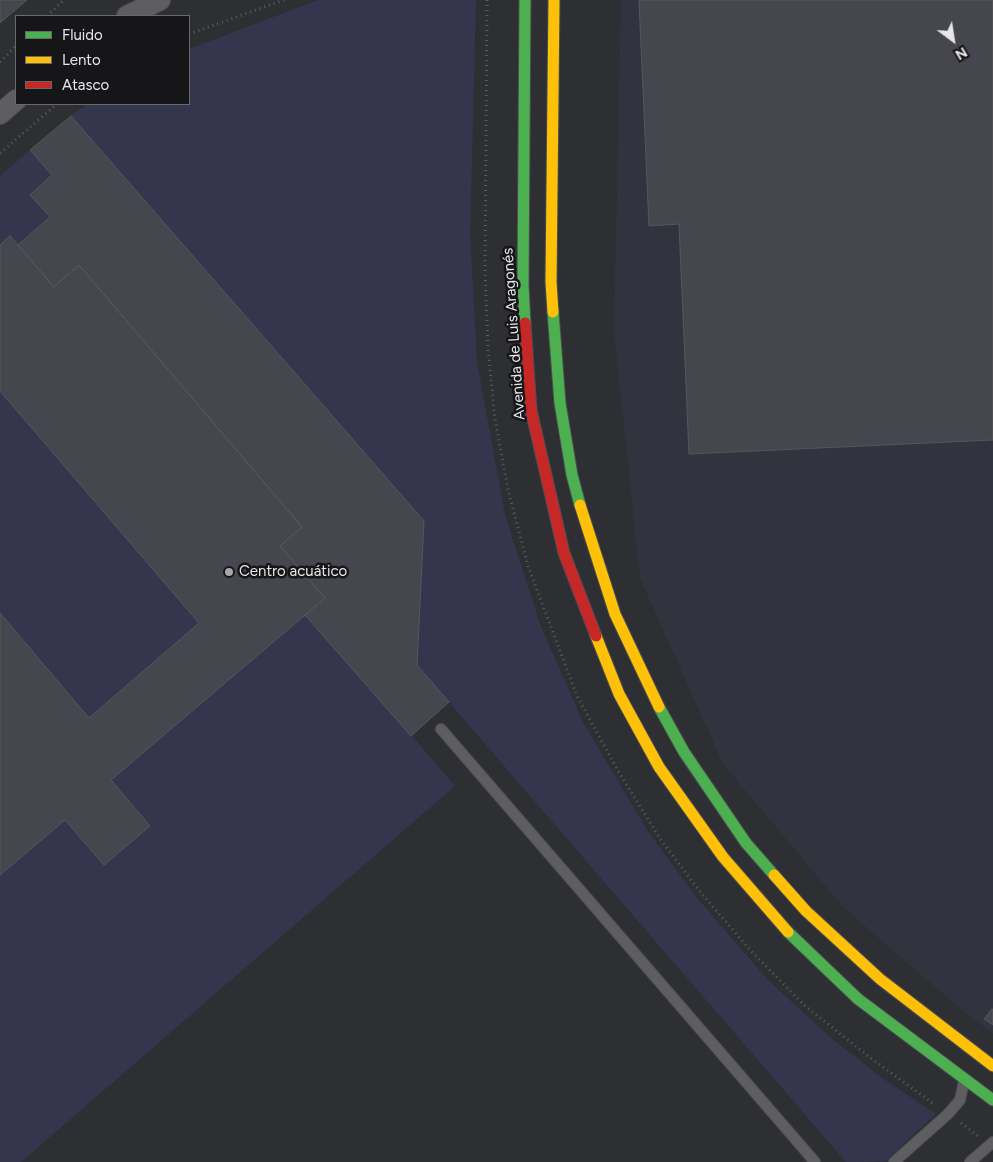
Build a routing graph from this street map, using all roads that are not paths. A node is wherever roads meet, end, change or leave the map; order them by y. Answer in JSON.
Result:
{"nodes":[{"id":1,"x":160,"y":0,"type":"edge"},
{"id":2,"x":525,"y":0,"type":"edge"},
{"id":3,"x":554,"y":0,"type":"edge"},
{"id":4,"x":129,"y":15,"type":"edge"},
{"id":5,"x":15,"y":101,"type":"edge"},
{"id":6,"x":0,"y":114,"type":"edge"},
{"id":7,"x":440,"y":729,"type":"dead end"},
{"id":8,"x":993,"y":1066,"type":"edge"},
{"id":9,"x":964,"y":1080,"type":"junction"},
{"id":10,"x":993,"y":1100,"type":"edge"},
{"id":11,"x":993,"y":1142,"type":"edge"},
{"id":12,"x":815,"y":1162,"type":"edge"},
{"id":13,"x":894,"y":1162,"type":"edge"},
{"id":14,"x":970,"y":1162,"type":"edge"}],
"edges":[{"from":1,"to":4,"type":"street"},
{"from":2,"to":9,"type":"main road","name":"Avenida de Luis Aragonés"},
{"from":3,"to":8,"type":"main road"},
{"from":5,"to":6,"type":"street"},
{"from":7,"to":12,"type":"lane"},
{"from":9,"to":10,"type":"main road","name":"Avenida de Luis Aragonés"},
{"from":9,"to":13,"type":"lane"},
{"from":11,"to":14,"type":"lane"}]}
